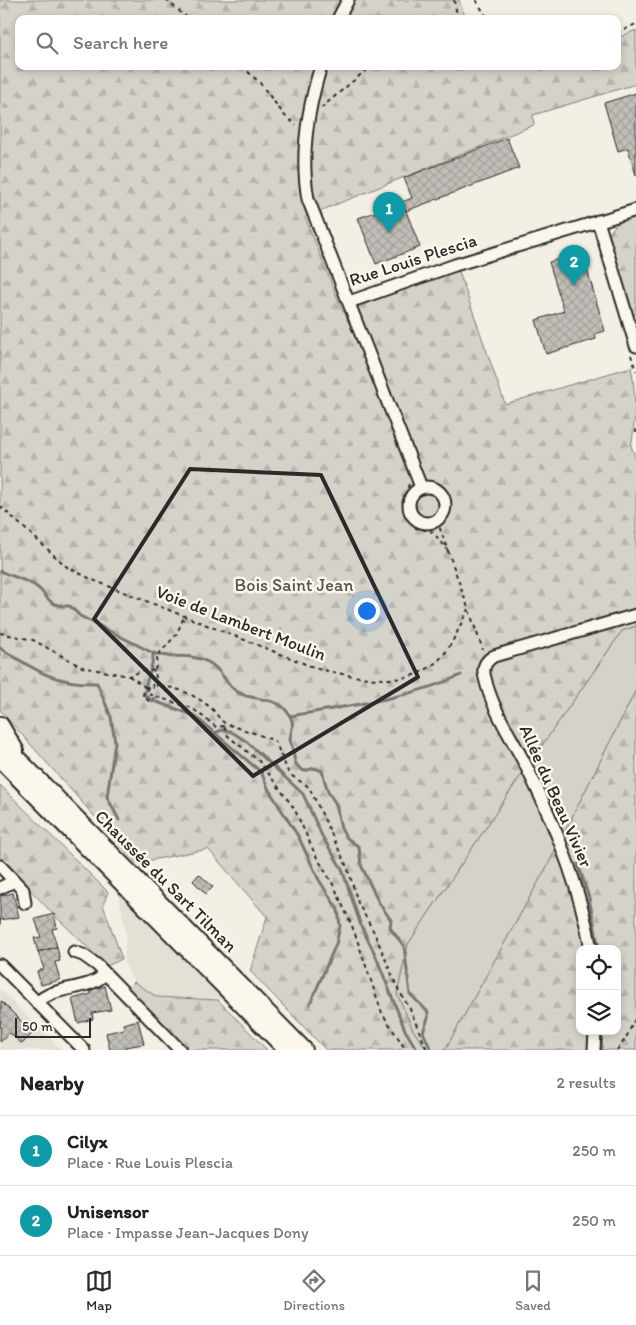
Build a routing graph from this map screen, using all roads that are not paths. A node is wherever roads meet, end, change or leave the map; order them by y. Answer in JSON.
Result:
{"nodes":[{"id":1,"x":348,"y":0,"type":"edge"},
{"id":2,"x":340,"y":15,"type":"edge"},
{"id":3,"x":320,"y":70,"type":"edge"},
{"id":4,"x":636,"y":210,"type":"edge"},
{"id":5,"x":598,"y":221,"type":"junction"},
{"id":6,"x":349,"y":302,"type":"junction"},
{"id":7,"x":636,"y":346,"type":"edge"},
{"id":8,"x":421,"y":487,"type":"junction"},
{"id":9,"x":636,"y":615,"type":"edge"},
{"id":10,"x":0,"y":725,"type":"edge"},
{"id":11,"x":0,"y":741,"type":"edge"},
{"id":12,"x":0,"y":759,"type":"edge"},
{"id":13,"x":20,"y":761,"type":"junction"},
{"id":14,"x":0,"y":772,"type":"edge"},
{"id":15,"x":38,"y":797,"type":"junction"},
{"id":16,"x":0,"y":866,"type":"edge"},
{"id":17,"x":14,"y":881,"type":"junction"},
{"id":18,"x":0,"y":888,"type":"edge"},
{"id":19,"x":25,"y":903,"type":"dead end"},
{"id":20,"x":590,"y":945,"type":"edge"},
{"id":21,"x":74,"y":952,"type":"dead end"},
{"id":22,"x":0,"y":965,"type":"edge"},
{"id":23,"x":105,"y":974,"type":"junction"},
{"id":24,"x":37,"y":1003,"type":"junction"},
{"id":25,"x":595,"y":1035,"type":"edge"},
{"id":26,"x":84,"y":1050,"type":"edge"},
{"id":27,"x":180,"y":1050,"type":"edge"},
{"id":28,"x":287,"y":1050,"type":"edge"},
{"id":29,"x":304,"y":1050,"type":"edge"},
{"id":30,"x":594,"y":1050,"type":"edge"}],
"edges":[{"from":1,"to":2,"type":"street"},
{"from":3,"to":6,"type":"street","name":"Rue Louis Plescia"},
{"from":4,"to":5,"type":"street","name":"Rue Louis Plescia"},
{"from":5,"to":6,"type":"street","name":"Rue Louis Plescia"},
{"from":5,"to":7,"type":"street"},
{"from":6,"to":8,"type":"street"},
{"from":8,"to":8,"type":"street"},
{"from":9,"to":20,"type":"street","name":"Allée du Beau Vivier"},
{"from":10,"to":13,"type":"highway"},
{"from":11,"to":13,"type":"highway","name":"Chaussée du Sart Tilman"},
{"from":12,"to":15,"type":"highway","name":"Chaussée du Sart Tilman"},
{"from":13,"to":29,"type":"highway","name":"Chaussée du Sart Tilman"},
{"from":14,"to":15,"type":"highway"},
{"from":15,"to":28,"type":"highway","name":"Chaussée du Sart Tilman"},
{"from":16,"to":17,"type":"street"},
{"from":17,"to":18,"type":"street"},
{"from":17,"to":19,"type":"street"},
{"from":21,"to":23,"type":"street"},
{"from":22,"to":24,"type":"street"},
{"from":23,"to":24,"type":"street"},
{"from":23,"to":27,"type":"street"},
{"from":24,"to":26,"type":"street"},
{"from":25,"to":30,"type":"street"}]}
